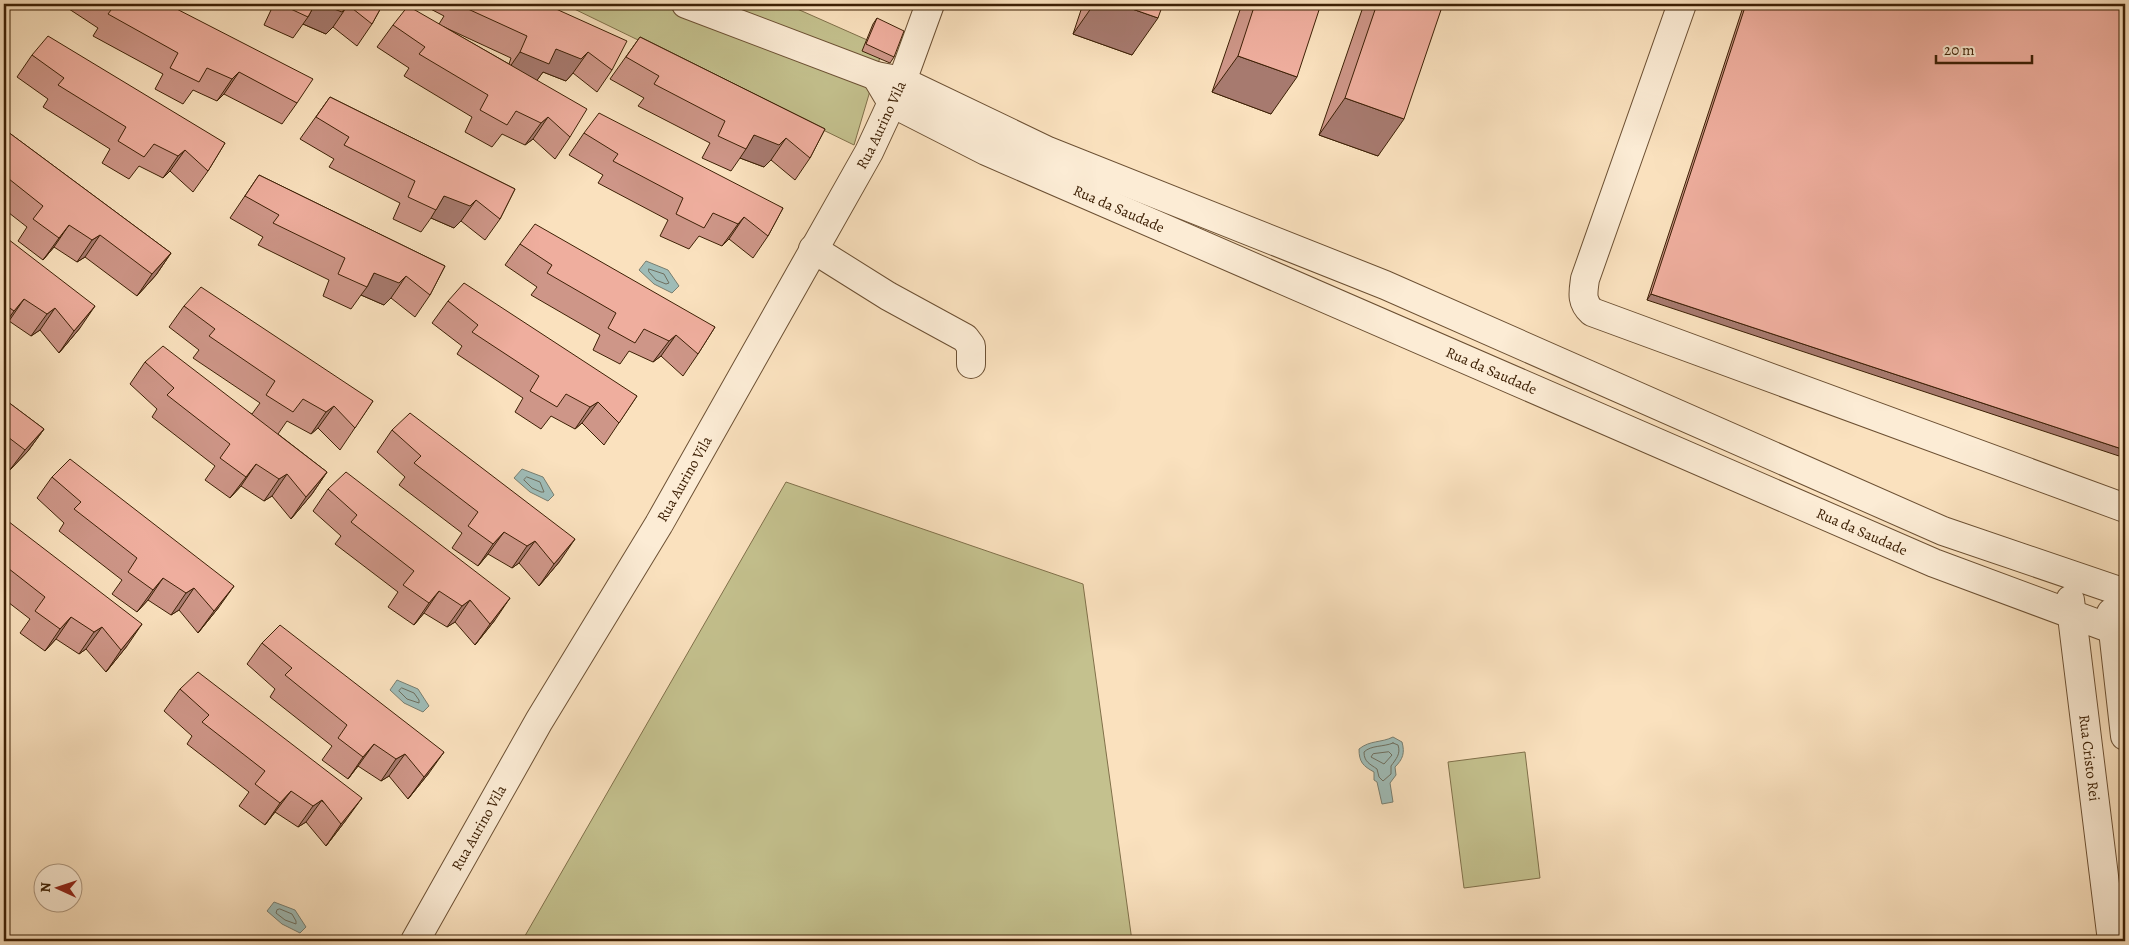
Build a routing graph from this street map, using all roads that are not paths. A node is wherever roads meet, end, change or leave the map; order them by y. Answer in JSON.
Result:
{"nodes":[{"id":1,"x":686,"y":4,"type":"edge"},
{"id":2,"x":930,"y":4,"type":"edge"},
{"id":3,"x":1682,"y":4,"type":"edge"},
{"id":4,"x":890,"y":87,"type":"junction"},
{"id":5,"x":813,"y":249,"type":"junction"},
{"id":6,"x":971,"y":364,"type":"dead end"},
{"id":7,"x":2125,"y":508,"type":"edge"},
{"id":8,"x":2068,"y":574,"type":"junction"},
{"id":9,"x":2117,"y":590,"type":"edge"},
{"id":10,"x":2072,"y":615,"type":"junction"},
{"id":11,"x":2119,"y":632,"type":"edge"},
{"id":12,"x":2125,"y":736,"type":"edge"},
{"id":13,"x":415,"y":941,"type":"edge"},
{"id":14,"x":2112,"y":941,"type":"edge"}],
"edges":[{"from":1,"to":4,"type":"street","name":"Rua da Saudade"},
{"from":2,"to":4,"type":"street","name":"Rua Aurino Vila"},
{"from":3,"to":7,"type":"street"},
{"from":4,"to":5,"type":"street","name":"Rua Aurino Vila"},
{"from":4,"to":8,"type":"street","name":"Rua da Saudade"},
{"from":4,"to":10,"type":"street","name":"Rua da Saudade"},
{"from":5,"to":6,"type":"street"},
{"from":5,"to":13,"type":"street","name":"Rua Aurino Vila"},
{"from":8,"to":9,"type":"street","name":"Rua da Saudade"},
{"from":8,"to":10,"type":"street","name":"Rua Cristo Rei"},
{"from":9,"to":11,"type":"street"},
{"from":10,"to":11,"type":"street","name":"Rua da Saudade"},
{"from":10,"to":14,"type":"street","name":"Rua Cristo Rei"},
{"from":11,"to":12,"type":"street"}]}
